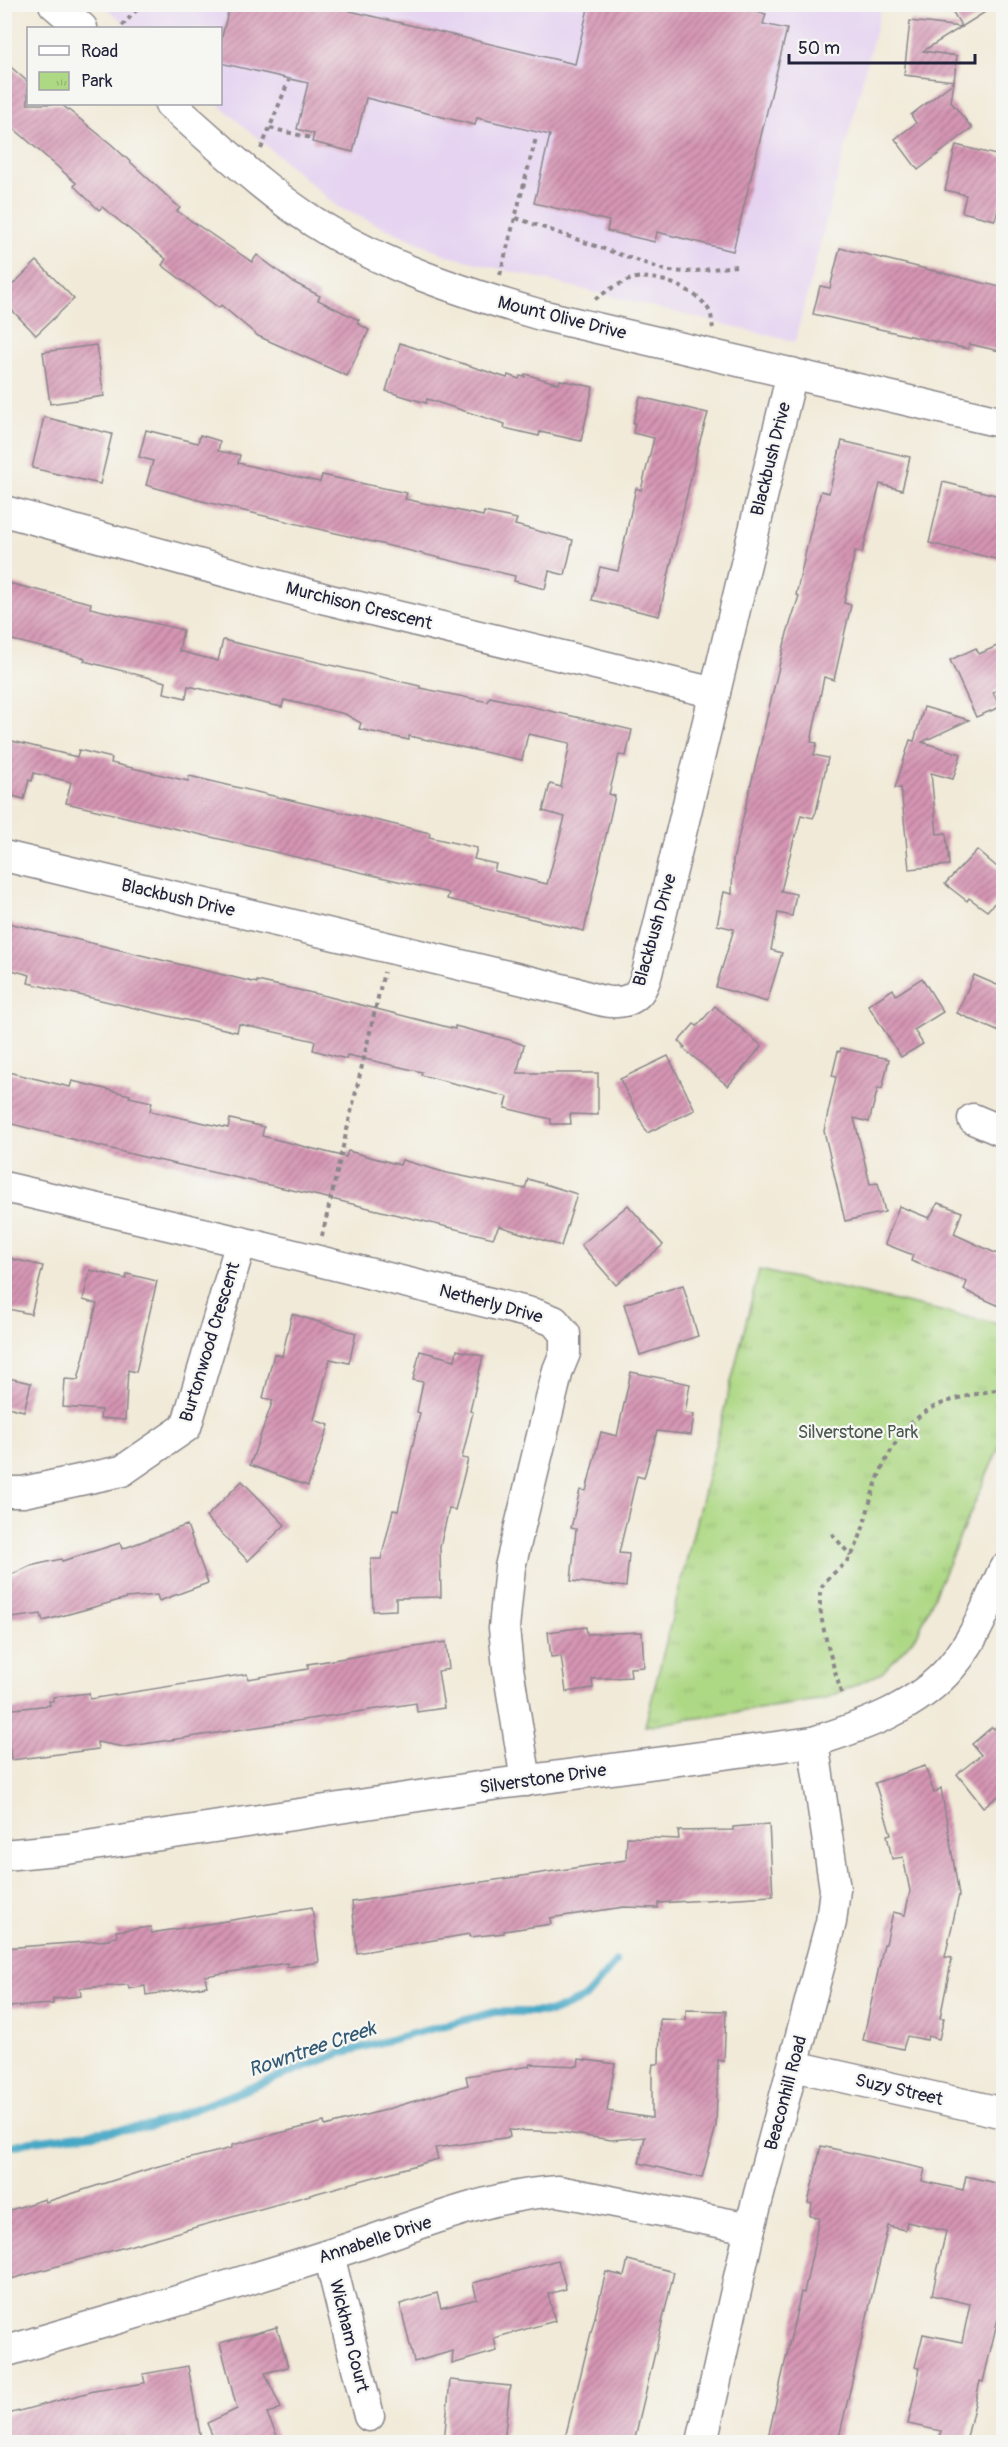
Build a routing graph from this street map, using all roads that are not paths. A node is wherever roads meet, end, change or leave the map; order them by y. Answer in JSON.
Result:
{"nodes":[{"id":1,"x":54,"y":4,"type":"edge"},
{"id":2,"x":81,"y":27,"type":"edge"},
{"id":3,"x":171,"y":105,"type":"edge"},
{"id":4,"x":792,"y":373,"type":"junction"},
{"id":5,"x":1004,"y":423,"type":"edge"},
{"id":6,"x":4,"y":511,"type":"edge"},
{"id":7,"x":715,"y":693,"type":"junction"},
{"id":8,"x":4,"y":856,"type":"edge"},
{"id":9,"x":973,"y":1119,"type":"dead end"},
{"id":10,"x":1004,"y":1132,"type":"edge"},
{"id":11,"x":4,"y":1187,"type":"edge"},
{"id":12,"x":241,"y":1242,"type":"junction"},
{"id":13,"x":4,"y":1492,"type":"edge"},
{"id":14,"x":1004,"y":1569,"type":"edge"},
{"id":15,"x":813,"y":1742,"type":"junction"},
{"id":16,"x":526,"y":1780,"type":"junction"},
{"id":17,"x":4,"y":1855,"type":"edge"},
{"id":18,"x":794,"y":2066,"type":"junction"},
{"id":19,"x":1004,"y":2113,"type":"edge"},
{"id":20,"x":750,"y":2228,"type":"junction"},
{"id":21,"x":329,"y":2255,"type":"junction"},
{"id":22,"x":4,"y":2352,"type":"edge"},
{"id":23,"x":369,"y":2416,"type":"dead end"},
{"id":24,"x":702,"y":2442,"type":"edge"}],
"edges":[{"from":1,"to":2,"type":"street"},
{"from":3,"to":4,"type":"street","name":"Mount Olive Drive"},
{"from":4,"to":5,"type":"street","name":"Mount Olive Drive"},
{"from":4,"to":7,"type":"street","name":"Blackbush Drive"},
{"from":6,"to":7,"type":"street","name":"Murchison Crescent"},
{"from":7,"to":8,"type":"street","name":"Blackbush Drive"},
{"from":9,"to":10,"type":"street"},
{"from":11,"to":12,"type":"street","name":"Netherly Drive"},
{"from":12,"to":13,"type":"street","name":"Burtonwood Crescent"},
{"from":12,"to":16,"type":"street","name":"Netherly Drive"},
{"from":14,"to":15,"type":"street","name":"Silverstone Drive"},
{"from":15,"to":16,"type":"street","name":"Silverstone Drive"},
{"from":15,"to":18,"type":"street","name":"Beaconhill Road"},
{"from":16,"to":17,"type":"street","name":"Silverstone Drive"},
{"from":18,"to":19,"type":"street","name":"Suzy Street"},
{"from":18,"to":20,"type":"street","name":"Beaconhill Road"},
{"from":20,"to":21,"type":"street","name":"Annabelle Drive"},
{"from":20,"to":24,"type":"street","name":"Beaconhill Road"},
{"from":21,"to":22,"type":"street","name":"Annabelle Drive"},
{"from":21,"to":23,"type":"street","name":"Wickham Court"}]}
